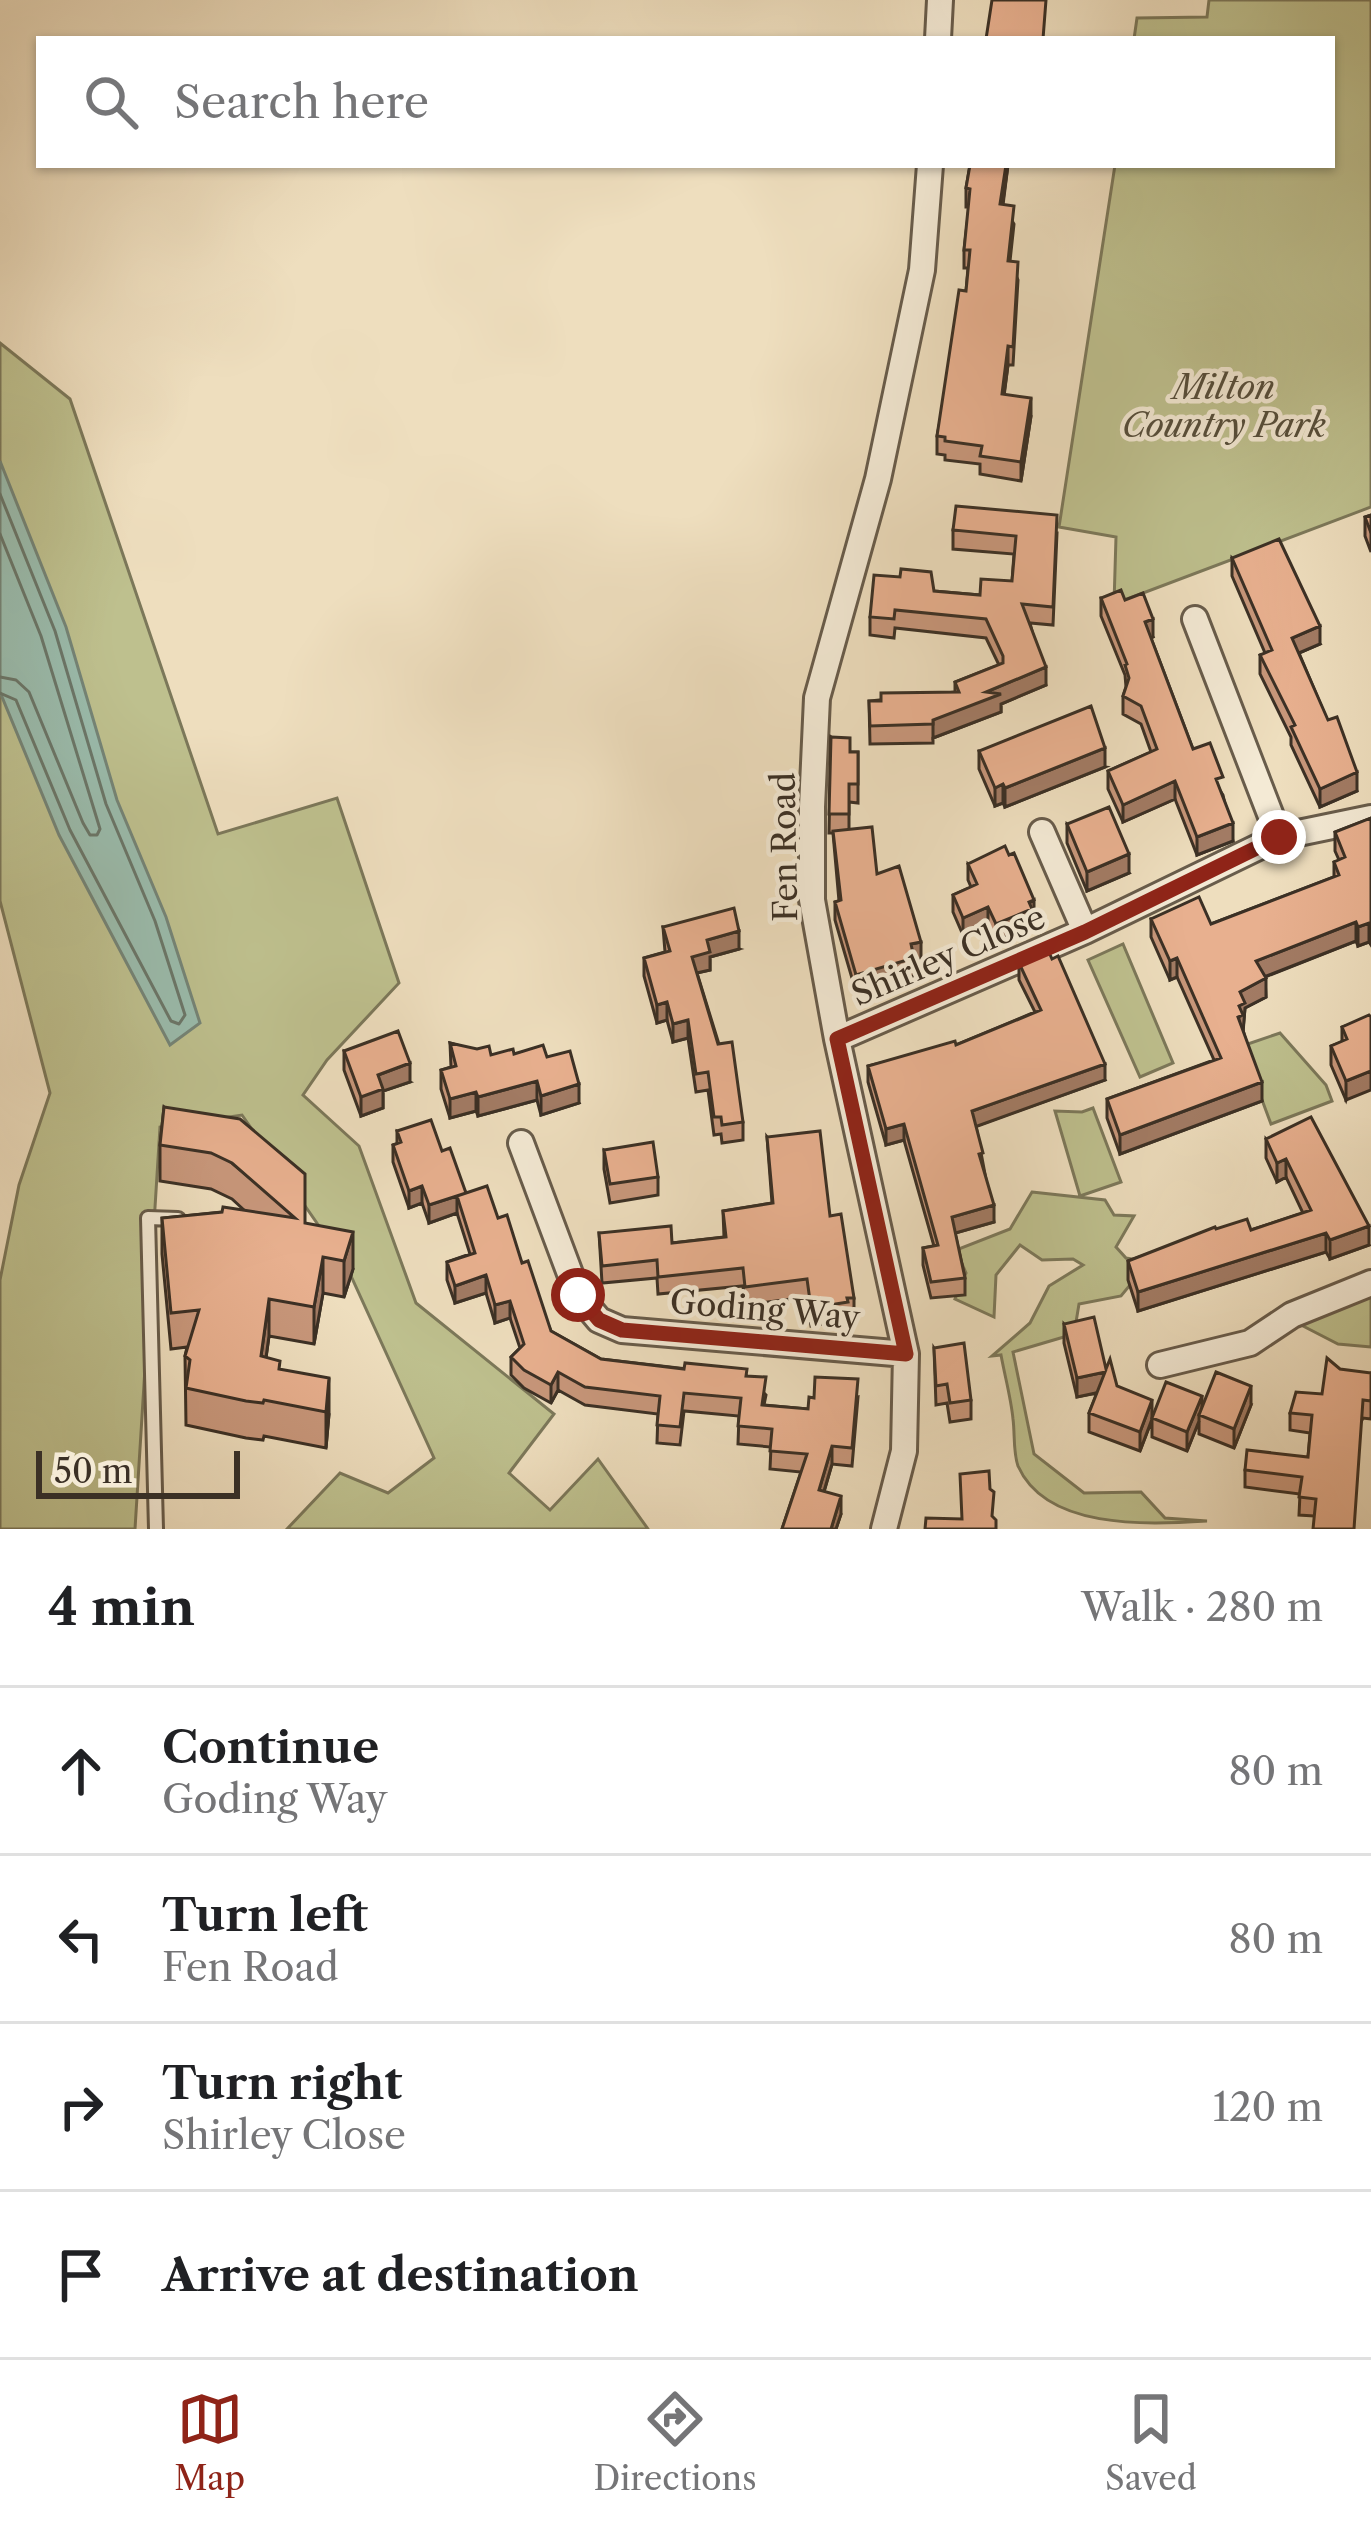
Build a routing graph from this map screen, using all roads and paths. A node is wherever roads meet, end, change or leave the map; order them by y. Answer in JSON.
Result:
{"nodes":[{"id":1,"x":940,"y":0,"type":"edge"},
{"id":2,"x":938,"y":36,"type":"edge"},
{"id":3,"x":929,"y":168,"type":"edge"},
{"id":4,"x":1195,"y":619,"type":"dead end"},
{"id":5,"x":1371,"y":818,"type":"edge"},
{"id":6,"x":1042,"y":832,"type":"dead end"},
{"id":7,"x":1279,"y":837,"type":"junction"},
{"id":8,"x":1085,"y":932,"type":"junction"},
{"id":9,"x":837,"y":1039,"type":"junction"},
{"id":10,"x":521,"y":1143,"type":"dead end"},
{"id":11,"x":185,"y":1219,"type":"edge"},
{"id":12,"x":1371,"y":1283,"type":"edge"},
{"id":13,"x":906,"y":1354,"type":"junction"},
{"id":14,"x":1160,"y":1365,"type":"dead end"},
{"id":15,"x":156,"y":1529,"type":"edge"},
{"id":16,"x":884,"y":1529,"type":"edge"}],
"edges":[{"from":1,"to":2,"type":"street"},
{"from":3,"to":9,"type":"street","name":"Fen Road"},
{"from":4,"to":7,"type":"street"},
{"from":5,"to":7,"type":"street","name":"Shirley Close"},
{"from":6,"to":8,"type":"street","name":"Shirley Close"},
{"from":7,"to":8,"type":"street","name":"Shirley Close"},
{"from":8,"to":9,"type":"street","name":"Shirley Close"},
{"from":9,"to":13,"type":"street","name":"Fen Road"},
{"from":10,"to":13,"type":"street","name":"Goding Way"},
{"from":11,"to":15,"type":"lane"},
{"from":12,"to":14,"type":"street"},
{"from":13,"to":16,"type":"street","name":"Fen Road"}]}
